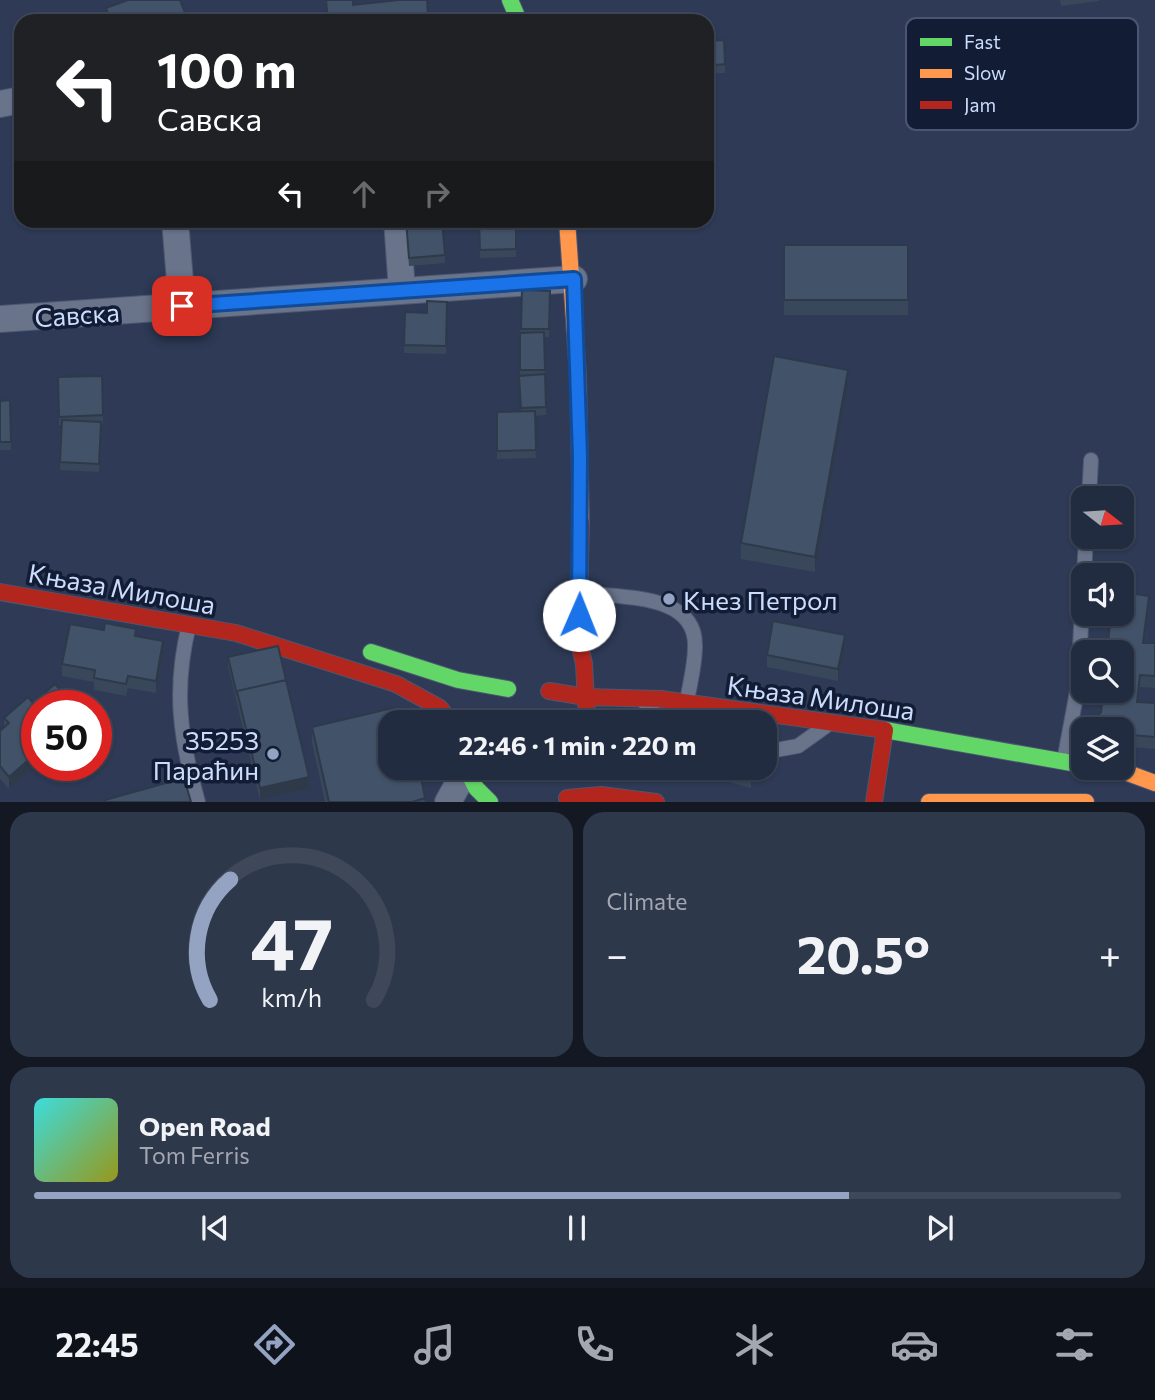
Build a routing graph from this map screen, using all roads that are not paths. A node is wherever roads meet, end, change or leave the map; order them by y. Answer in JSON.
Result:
{"nodes":[{"id":1,"x":176,"y":228,"type":"edge"},
{"id":2,"x":398,"y":228,"type":"edge"},
{"id":3,"x":568,"y":228,"type":"edge"},
{"id":4,"x":574,"y":279,"type":"junction"},
{"id":5,"x":402,"y":291,"type":"junction"},
{"id":6,"x":182,"y":306,"type":"junction"},
{"id":7,"x":0,"y":319,"type":"edge"},
{"id":8,"x":1091,"y":460,"type":"dead end"},
{"id":9,"x":1089,"y":486,"type":"edge"},
{"id":10,"x":0,"y":592,"type":"edge"},
{"id":11,"x":579,"y":592,"type":"junction"},
{"id":12,"x":189,"y":625,"type":"junction"},
{"id":13,"x":1081,"y":626,"type":"edge"},
{"id":14,"x":236,"y":633,"type":"junction"},
{"id":15,"x":291,"y":634,"type":"dead end"},
{"id":16,"x":578,"y":638,"type":"junction"},
{"id":17,"x":354,"y":647,"type":"dead end"},
{"id":18,"x":584,"y":664,"type":"junction"},
{"id":19,"x":543,"y":687,"type":"junction"},
{"id":20,"x":508,"y":689,"type":"junction"},
{"id":21,"x":586,"y":697,"type":"junction"},
{"id":22,"x":643,"y":699,"type":"junction"},
{"id":23,"x":661,"y":699,"type":"junction"},
{"id":24,"x":687,"y":702,"type":"junction"},
{"id":25,"x":483,"y":705,"type":"dead end"},
{"id":26,"x":441,"y":710,"type":"edge"},
{"id":27,"x":573,"y":710,"type":"edge"},
{"id":28,"x":586,"y":710,"type":"edge"},
{"id":29,"x":652,"y":710,"type":"edge"},
{"id":30,"x":829,"y":722,"type":"junction"},
{"id":31,"x":885,"y":730,"type":"junction"},
{"id":32,"x":777,"y":750,"type":"edge"},
{"id":33,"x":1064,"y":762,"type":"junction"},
{"id":34,"x":1071,"y":763,"type":"edge"},
{"id":35,"x":1134,"y":775,"type":"edge"},
{"id":36,"x":460,"y":780,"type":"edge"},
{"id":37,"x":472,"y":780,"type":"edge"},
{"id":38,"x":1155,"y":783,"type":"edge"},
{"id":39,"x":584,"y":789,"type":"edge"},
{"id":40,"x":563,"y":800,"type":"edge"},
{"id":41,"x":654,"y":801,"type":"edge"},
{"id":42,"x":198,"y":802,"type":"edge"},
{"id":43,"x":448,"y":802,"type":"edge"},
{"id":44,"x":490,"y":802,"type":"edge"},
{"id":45,"x":874,"y":802,"type":"edge"},
{"id":46,"x":929,"y":802,"type":"edge"},
{"id":47,"x":1086,"y":802,"type":"edge"}],
"edges":[{"from":1,"to":6,"type":"street"},
{"from":2,"to":5,"type":"street"},
{"from":3,"to":4,"type":"main road"},
{"from":4,"to":5,"type":"street","name":"Савска"},
{"from":4,"to":11,"type":"main road"},
{"from":5,"to":6,"type":"street","name":"Савска"},
{"from":6,"to":7,"type":"street","name":"Савска"},
{"from":8,"to":9,"type":"lane"},
{"from":10,"to":12,"type":"main road","name":"Књаза Милоша"},
{"from":11,"to":16,"type":"main road"},
{"from":11,"to":24,"type":"lane"},
{"from":12,"to":14,"type":"main road","name":"Књаза Милоша"},
{"from":12,"to":42,"type":"lane"},
{"from":13,"to":33,"type":"lane"},
{"from":14,"to":15,"type":"main road","name":"Књаза Милоша"},
{"from":14,"to":26,"type":"main road","name":"Књаза Милоша"},
{"from":16,"to":18,"type":"main road"},
{"from":16,"to":19,"type":"main road"},
{"from":17,"to":20,"type":"main road"},
{"from":18,"to":21,"type":"main road"},
{"from":18,"to":23,"type":"main road"},
{"from":19,"to":20,"type":"main road","name":"Књаза Милоша"},
{"from":19,"to":21,"type":"main road","name":"Књаза Милоша"},
{"from":19,"to":27,"type":"main road"},
{"from":20,"to":25,"type":"main road"},
{"from":21,"to":22,"type":"main road","name":"Књаза Милоша"},
{"from":21,"to":28,"type":"main road"},
{"from":22,"to":23,"type":"main road","name":"Књаза Милоша"},
{"from":22,"to":29,"type":"lane"},
{"from":23,"to":24,"type":"main road","name":"Књаза Милоша"},
{"from":24,"to":30,"type":"main road","name":"Књаза Милоша"},
{"from":30,"to":31,"type":"main road","name":"Књаза Милоша"},
{"from":30,"to":32,"type":"lane"},
{"from":31,"to":33,"type":"main road","name":"Књаза Милоша"},
{"from":31,"to":45,"type":"main road"},
{"from":33,"to":34,"type":"main road","name":"Књаза Милоша"},
{"from":35,"to":38,"type":"main road"},
{"from":36,"to":43,"type":"street"},
{"from":37,"to":44,"type":"main road"},
{"from":39,"to":40,"type":"main road"},
{"from":39,"to":41,"type":"main road"},
{"from":46,"to":47,"type":"main road"}]}
